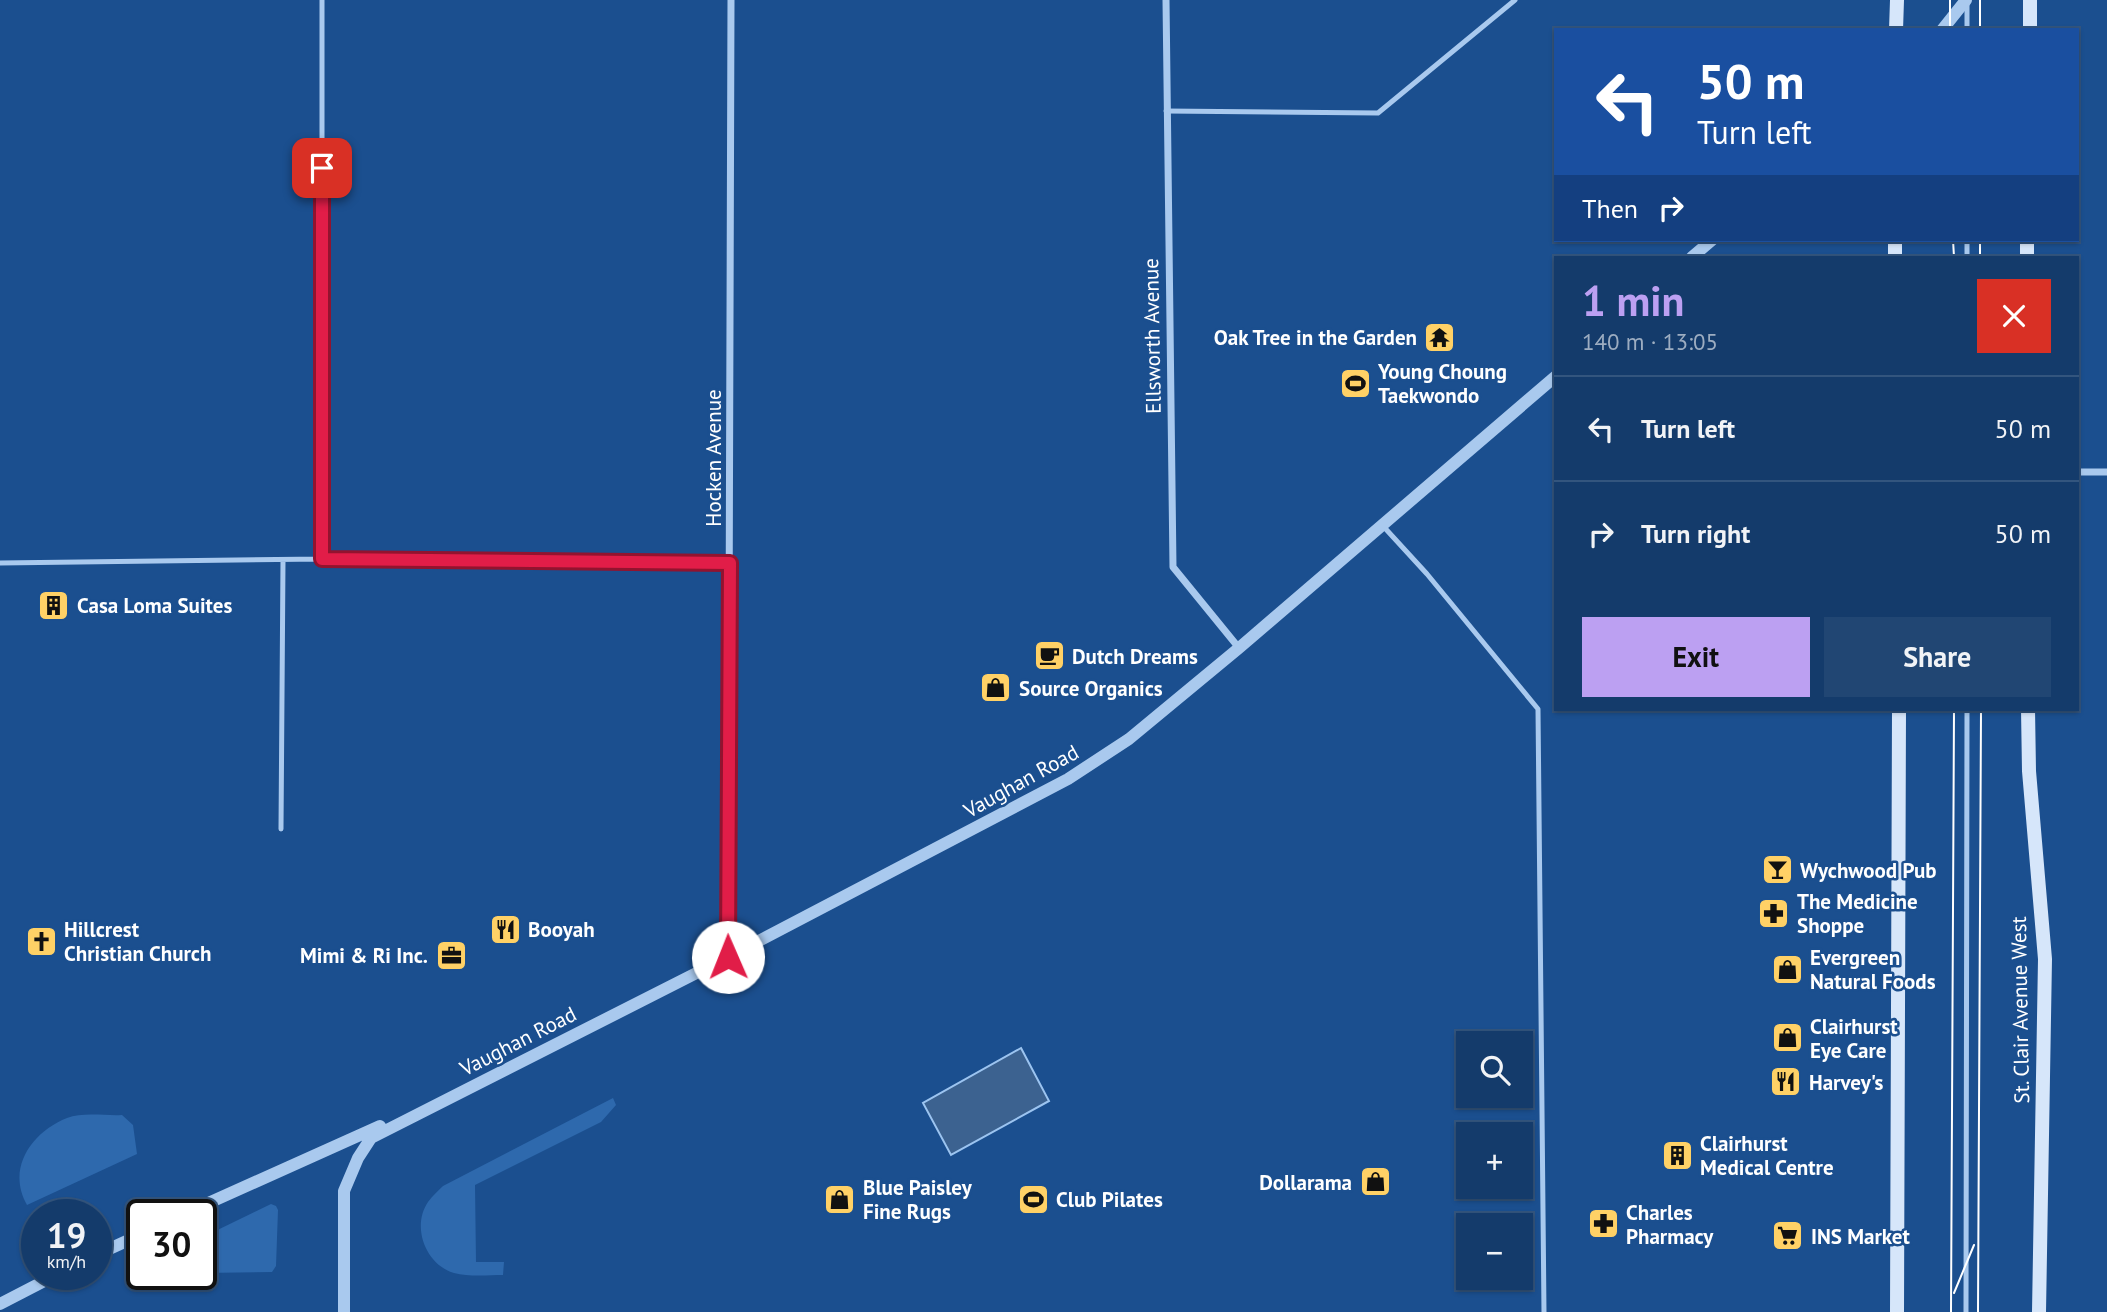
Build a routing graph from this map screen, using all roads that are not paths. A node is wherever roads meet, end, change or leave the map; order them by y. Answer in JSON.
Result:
{"nodes":[{"id":1,"x":322,"y":0,"type":"edge"},
{"id":2,"x":731,"y":0,"type":"edge"},
{"id":3,"x":1166,"y":0,"type":"edge"},
{"id":4,"x":1515,"y":0,"type":"edge"},
{"id":5,"x":1897,"y":0,"type":"edge"},
{"id":6,"x":1967,"y":0,"type":"edge"},
{"id":7,"x":2030,"y":0,"type":"edge"},
{"id":8,"x":1896,"y":28,"type":"edge"},
{"id":9,"x":1944,"y":28,"type":"edge"},
{"id":10,"x":1967,"y":28,"type":"edge"},
{"id":11,"x":2030,"y":28,"type":"edge"},
{"id":12,"x":1166,"y":111,"type":"junction"},
{"id":13,"x":1710,"y":242,"type":"edge"},
{"id":14,"x":1693,"y":256,"type":"edge"},
{"id":15,"x":1554,"y":378,"type":"edge"},
{"id":16,"x":2079,"y":472,"type":"edge"},
{"id":17,"x":2107,"y":472,"type":"edge"},
{"id":18,"x":1382,"y":526,"type":"junction"},
{"id":19,"x":322,"y":559,"type":"junction"},
{"id":20,"x":284,"y":561,"type":"junction"},
{"id":21,"x":0,"y":563,"type":"edge"},
{"id":22,"x":730,"y":563,"type":"junction"},
{"id":23,"x":1239,"y":649,"type":"junction"},
{"id":24,"x":1899,"y":711,"type":"edge"},
{"id":25,"x":1968,"y":711,"type":"edge"},
{"id":26,"x":2028,"y":711,"type":"edge"},
{"id":27,"x":281,"y":829,"type":"dead end"},
{"id":28,"x":728,"y":957,"type":"junction"},
{"id":29,"x":430,"y":1107,"type":"junction"},
{"id":30,"x":217,"y":1199,"type":"edge"},
{"id":31,"x":27,"y":1290,"type":"edge"},
{"id":32,"x":0,"y":1304,"type":"edge"},
{"id":33,"x":344,"y":1312,"type":"edge"},
{"id":34,"x":1544,"y":1312,"type":"edge"},
{"id":35,"x":1897,"y":1312,"type":"edge"},
{"id":36,"x":1966,"y":1312,"type":"edge"},
{"id":37,"x":2039,"y":1312,"type":"edge"}],
"edges":[{"from":1,"to":19,"type":"lane"},
{"from":2,"to":22,"type":"street","name":"Hocken Avenue"},
{"from":3,"to":12,"type":"street","name":"Ellsworth Avenue"},
{"from":4,"to":12,"type":"lane"},
{"from":5,"to":8,"type":"main road"},
{"from":6,"to":9,"type":"street"},
{"from":6,"to":10,"type":"lane"},
{"from":7,"to":11,"type":"main road"},
{"from":12,"to":23,"type":"street","name":"Ellsworth Avenue"},
{"from":13,"to":14,"type":"street"},
{"from":15,"to":18,"type":"street","name":"Vaughan Road"},
{"from":16,"to":17,"type":"street"},
{"from":18,"to":23,"type":"street","name":"Vaughan Road"},
{"from":18,"to":34,"type":"lane"},
{"from":19,"to":20,"type":"lane"},
{"from":19,"to":22,"type":"lane"},
{"from":20,"to":21,"type":"lane"},
{"from":20,"to":27,"type":"lane"},
{"from":22,"to":28,"type":"street","name":"Hocken Avenue"},
{"from":23,"to":28,"type":"street","name":"Vaughan Road"},
{"from":24,"to":35,"type":"main road"},
{"from":25,"to":36,"type":"lane"},
{"from":26,"to":37,"type":"main road","name":"St. Clair Avenue West"},
{"from":28,"to":29,"type":"street","name":"Vaughan Road"},
{"from":29,"to":30,"type":"street","name":"Vaughan Road"},
{"from":29,"to":33,"type":"street","name":"Vaughan Road"},
{"from":31,"to":32,"type":"street"}]}
